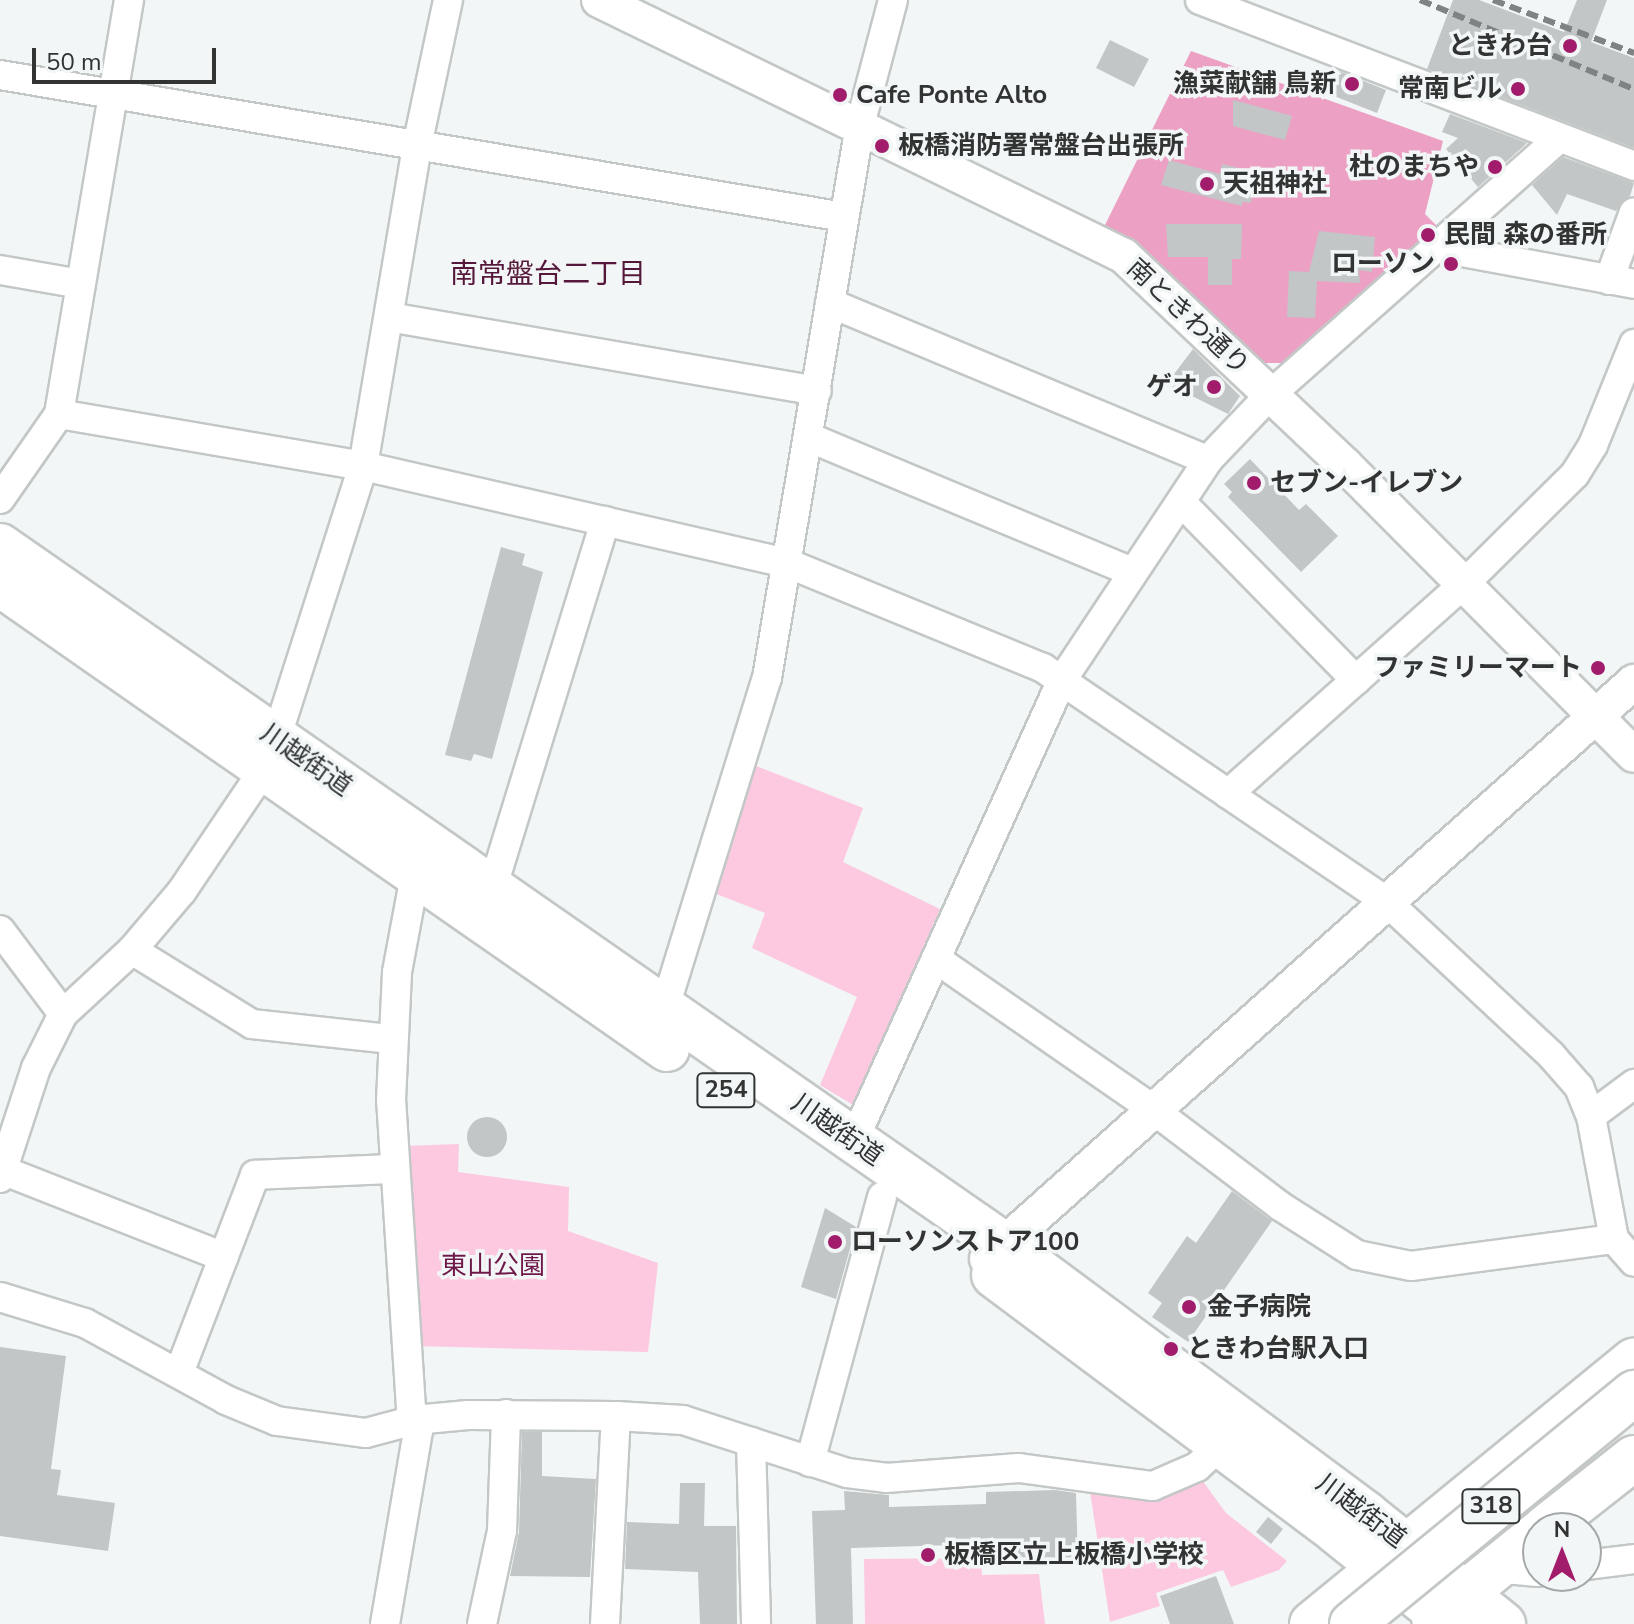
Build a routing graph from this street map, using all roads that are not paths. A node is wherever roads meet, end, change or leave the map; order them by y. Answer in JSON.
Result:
{"nodes":[{"id":1,"x":129,"y":0,"type":"edge"},
{"id":2,"x":448,"y":0,"type":"edge"},
{"id":3,"x":599,"y":0,"type":"edge"},
{"id":4,"x":893,"y":0,"type":"edge"},
{"id":5,"x":1200,"y":0,"type":"edge"},
{"id":6,"x":642,"y":9,"type":"edge"},
{"id":7,"x":0,"y":75,"type":"edge"},
{"id":8,"x":114,"y":93,"type":"junction"},
{"id":9,"x":860,"y":125,"type":"junction"},
{"id":10,"x":1558,"y":139,"type":"junction"},
{"id":11,"x":417,"y":146,"type":"junction"},
{"id":12,"x":1634,"y":166,"type":"edge"},
{"id":13,"x":1634,"y":212,"type":"edge"},
{"id":14,"x":844,"y":217,"type":"junction"},
{"id":15,"x":1435,"y":247,"type":"junction"},
{"id":16,"x":0,"y":270,"type":"edge"},
{"id":17,"x":1622,"y":282,"type":"edge"},
{"id":18,"x":80,"y":284,"type":"junction"},
{"id":19,"x":830,"y":303,"type":"junction"},
{"id":20,"x":389,"y":317,"type":"junction"},
{"id":21,"x":1634,"y":344,"type":"edge"},
{"id":22,"x":817,"y":391,"type":"junction"},
{"id":23,"x":1270,"y":395,"type":"junction"},
{"id":24,"x":59,"y":414,"type":"junction"},
{"id":25,"x":808,"y":437,"type":"junction"},
{"id":26,"x":1208,"y":460,"type":"junction"},
{"id":27,"x":363,"y":466,"type":"junction"},
{"id":28,"x":0,"y":499,"type":"edge"},
{"id":29,"x":1181,"y":502,"type":"junction"},
{"id":30,"x":605,"y":521,"type":"junction"},
{"id":31,"x":0,"y":546,"type":"edge"},
{"id":32,"x":787,"y":563,"type":"junction"},
{"id":33,"x":1132,"y":572,"type":"junction"},
{"id":34,"x":0,"y":584,"type":"edge"},
{"id":35,"x":1464,"y":584,"type":"junction"},
{"id":36,"x":1062,"y":680,"type":"junction"},
{"id":37,"x":1356,"y":680,"type":"junction"},
{"id":38,"x":1634,"y":682,"type":"edge"},
{"id":39,"x":1596,"y":715,"type":"junction"},
{"id":40,"x":270,"y":755,"type":"junction"},
{"id":41,"x":1634,"y":755,"type":"edge"},
{"id":42,"x":1228,"y":794,"type":"junction"},
{"id":43,"x":415,"y":876,"type":"junction"},
{"id":44,"x":492,"y":889,"type":"junction"},
{"id":45,"x":1387,"y":902,"type":"junction"},
{"id":46,"x":0,"y":930,"type":"edge"},
{"id":47,"x":132,"y":950,"type":"junction"},
{"id":48,"x":936,"y":959,"type":"junction"},
{"id":49,"x":664,"y":1010,"type":"junction"},
{"id":50,"x":63,"y":1014,"type":"junction"},
{"id":51,"x":391,"y":1039,"type":"junction"},
{"id":52,"x":1634,"y":1084,"type":"edge"},
{"id":53,"x":1151,"y":1108,"type":"junction"},
{"id":54,"x":1591,"y":1116,"type":"junction"},
{"id":55,"x":853,"y":1142,"type":"junction"},
{"id":56,"x":394,"y":1169,"type":"junction"},
{"id":57,"x":1,"y":1174,"type":"edge"},
{"id":58,"x":882,"y":1197,"type":"junction"},
{"id":59,"x":1614,"y":1239,"type":"junction"},
{"id":60,"x":990,"y":1254,"type":"junction"},
{"id":61,"x":224,"y":1257,"type":"junction"},
{"id":62,"x":1634,"y":1262,"type":"edge"},
{"id":63,"x":0,"y":1297,"type":"edge"},
{"id":64,"x":1634,"y":1360,"type":"edge"},
{"id":65,"x":179,"y":1373,"type":"junction"},
{"id":66,"x":1634,"y":1393,"type":"edge"},
{"id":67,"x":506,"y":1414,"type":"junction"},
{"id":68,"x":616,"y":1416,"type":"junction"},
{"id":69,"x":415,"y":1420,"type":"junction"},
{"id":70,"x":1634,"y":1424,"type":"edge"},
{"id":71,"x":751,"y":1442,"type":"junction"},
{"id":72,"x":1221,"y":1445,"type":"junction"},
{"id":73,"x":1634,"y":1458,"type":"edge"},
{"id":74,"x":810,"y":1462,"type":"junction"},
{"id":75,"x":1565,"y":1512,"type":"edge"},
{"id":76,"x":1522,"y":1547,"type":"edge"},
{"id":77,"x":1393,"y":1555,"type":"junction"},
{"id":78,"x":1634,"y":1559,"type":"edge"},
{"id":79,"x":1602,"y":1563,"type":"edge"},
{"id":80,"x":1522,"y":1578,"type":"edge"},
{"id":81,"x":1455,"y":1604,"type":"edge"},
{"id":82,"x":385,"y":1624,"type":"edge"},
{"id":83,"x":482,"y":1624,"type":"edge"},
{"id":84,"x":605,"y":1624,"type":"edge"},
{"id":85,"x":756,"y":1624,"type":"edge"},
{"id":86,"x":1312,"y":1624,"type":"edge"},
{"id":87,"x":1352,"y":1624,"type":"edge"},
{"id":88,"x":1388,"y":1624,"type":"edge"},
{"id":89,"x":1503,"y":1624,"type":"edge"}],
"edges":[{"from":1,"to":8,"type":"street"},
{"from":2,"to":11,"type":"street"},
{"from":3,"to":6,"type":"street","name":"南ときわ通り"},
{"from":4,"to":9,"type":"street"},
{"from":5,"to":10,"type":"street"},
{"from":6,"to":9,"type":"street","name":"南ときわ通り"},
{"from":7,"to":8,"type":"street"},
{"from":8,"to":11,"type":"street"},
{"from":8,"to":18,"type":"street"},
{"from":9,"to":14,"type":"street"},
{"from":9,"to":23,"type":"street","name":"南ときわ通り"},
{"from":10,"to":12,"type":"street"},
{"from":10,"to":15,"type":"street"},
{"from":11,"to":14,"type":"street"},
{"from":11,"to":20,"type":"street"},
{"from":13,"to":17,"type":"street"},
{"from":14,"to":19,"type":"street"},
{"from":15,"to":17,"type":"street"},
{"from":15,"to":23,"type":"street"},
{"from":16,"to":18,"type":"street"},
{"from":18,"to":24,"type":"street"},
{"from":19,"to":22,"type":"street"},
{"from":19,"to":26,"type":"street"},
{"from":20,"to":22,"type":"street"},
{"from":20,"to":27,"type":"street"},
{"from":21,"to":35,"type":"street"},
{"from":22,"to":25,"type":"street"},
{"from":23,"to":26,"type":"street"},
{"from":23,"to":35,"type":"street","name":"南ときわ通り"},
{"from":24,"to":27,"type":"street"},
{"from":24,"to":28,"type":"street"},
{"from":25,"to":32,"type":"street"},
{"from":25,"to":33,"type":"street"},
{"from":26,"to":29,"type":"street"},
{"from":27,"to":30,"type":"street"},
{"from":27,"to":40,"type":"street"},
{"from":29,"to":33,"type":"street"},
{"from":29,"to":37,"type":"street"},
{"from":30,"to":32,"type":"street"},
{"from":30,"to":44,"type":"street"},
{"from":31,"to":40,"type":"main road","name":"川越街道","number":"254"},
{"from":32,"to":36,"type":"street"},
{"from":32,"to":49,"type":"street"},
{"from":33,"to":36,"type":"street"},
{"from":34,"to":40,"type":"main road","name":"川越街道","number":"254"},
{"from":35,"to":37,"type":"street"},
{"from":35,"to":39,"type":"street","name":"南ときわ通り"},
{"from":36,"to":42,"type":"street"},
{"from":36,"to":48,"type":"street"},
{"from":37,"to":42,"type":"street"},
{"from":38,"to":39,"type":"street"},
{"from":39,"to":41,"type":"street","name":"南ときわ通り"},
{"from":39,"to":45,"type":"street"},
{"from":40,"to":43,"type":"main road","name":"川越街道","number":"254"},
{"from":40,"to":44,"type":"main road","name":"川越街道","number":"254"},
{"from":40,"to":47,"type":"street"},
{"from":42,"to":45,"type":"street"},
{"from":43,"to":51,"type":"street"},
{"from":43,"to":58,"type":"main road","name":"川越街道","number":"254"},
{"from":44,"to":49,"type":"main road","name":"川越街道","number":"254"},
{"from":45,"to":53,"type":"street"},
{"from":45,"to":54,"type":"street"},
{"from":46,"to":50,"type":"street"},
{"from":47,"to":50,"type":"street"},
{"from":47,"to":51,"type":"street"},
{"from":48,"to":53,"type":"street"},
{"from":48,"to":55,"type":"street"},
{"from":49,"to":55,"type":"main road","name":"川越街道","number":"254"},
{"from":50,"to":57,"type":"street"},
{"from":51,"to":56,"type":"street"},
{"from":52,"to":54,"type":"street"},
{"from":53,"to":59,"type":"street"},
{"from":53,"to":60,"type":"street"},
{"from":54,"to":59,"type":"street"},
{"from":55,"to":60,"type":"main road","name":"川越街道","number":"254"},
{"from":56,"to":61,"type":"street"},
{"from":56,"to":69,"type":"street"},
{"from":57,"to":61,"type":"street"},
{"from":58,"to":60,"type":"main road","name":"川越街道","number":"254"},
{"from":58,"to":74,"type":"street"},
{"from":59,"to":62,"type":"street"},
{"from":60,"to":72,"type":"main road","name":"川越街道","number":"254"},
{"from":60,"to":77,"type":"main road","name":"川越街道","number":"254"},
{"from":61,"to":65,"type":"street"},
{"from":63,"to":65,"type":"street"},
{"from":64,"to":77,"type":"main road"},
{"from":65,"to":69,"type":"street"},
{"from":66,"to":87,"type":"main road","number":"318","bridge":true},
{"from":67,"to":68,"type":"street"},
{"from":67,"to":69,"type":"street"},
{"from":67,"to":83,"type":"street"},
{"from":68,"to":71,"type":"street"},
{"from":68,"to":84,"type":"street"},
{"from":69,"to":82,"type":"street"},
{"from":70,"to":88,"type":"main road","number":"318"},
{"from":71,"to":74,"type":"street"},
{"from":71,"to":85,"type":"street"},
{"from":72,"to":74,"type":"street"},
{"from":72,"to":77,"type":"main road","name":"川越街道","number":"254"},
{"from":73,"to":75,"type":"main road"},
{"from":76,"to":81,"type":"main road"},
{"from":77,"to":81,"type":"main road","name":"川越街道","number":"254"},
{"from":77,"to":86,"type":"main road"},
{"from":78,"to":79,"type":"street"},
{"from":80,"to":81,"type":"street"},
{"from":81,"to":89,"type":"main road","name":"川越街道","number":"254"}]}
